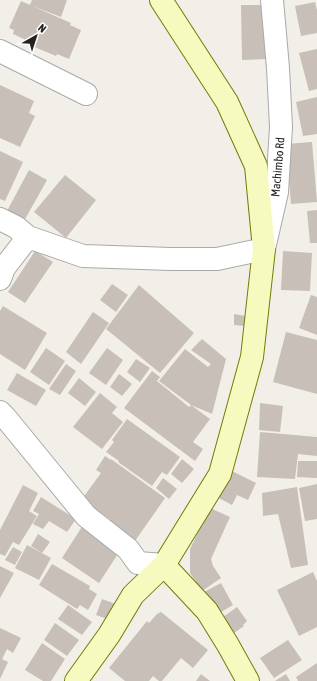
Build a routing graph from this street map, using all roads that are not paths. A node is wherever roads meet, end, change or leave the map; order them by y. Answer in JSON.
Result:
{"nodes":[{"id":1,"x":161,"y":0,"type":"edge"},
{"id":2,"x":272,"y":0,"type":"edge"},
{"id":3,"x":0,"y":51,"type":"edge"},
{"id":4,"x":86,"y":94,"type":"dead end"},
{"id":5,"x":0,"y":219,"type":"edge"},
{"id":6,"x":28,"y":237,"type":"junction"},
{"id":7,"x":264,"y":249,"type":"junction"},
{"id":8,"x":0,"y":279,"type":"edge"},
{"id":9,"x":0,"y":412,"type":"edge"},
{"id":10,"x":164,"y":565,"type":"junction"},
{"id":11,"x":76,"y":681,"type":"edge"},
{"id":12,"x":248,"y":681,"type":"edge"}],
"edges":[{"from":1,"to":7,"type":"street"},
{"from":2,"to":7,"type":"street","name":"Machimbo Rd"},
{"from":3,"to":4,"type":"street"},
{"from":5,"to":6,"type":"street"},
{"from":6,"to":7,"type":"street"},
{"from":6,"to":8,"type":"street"},
{"from":7,"to":10,"type":"street","name":"Machimbo Rd"},
{"from":9,"to":10,"type":"street"},
{"from":10,"to":11,"type":"street","name":"Machimbo Rd"},
{"from":10,"to":12,"type":"street"}]}
